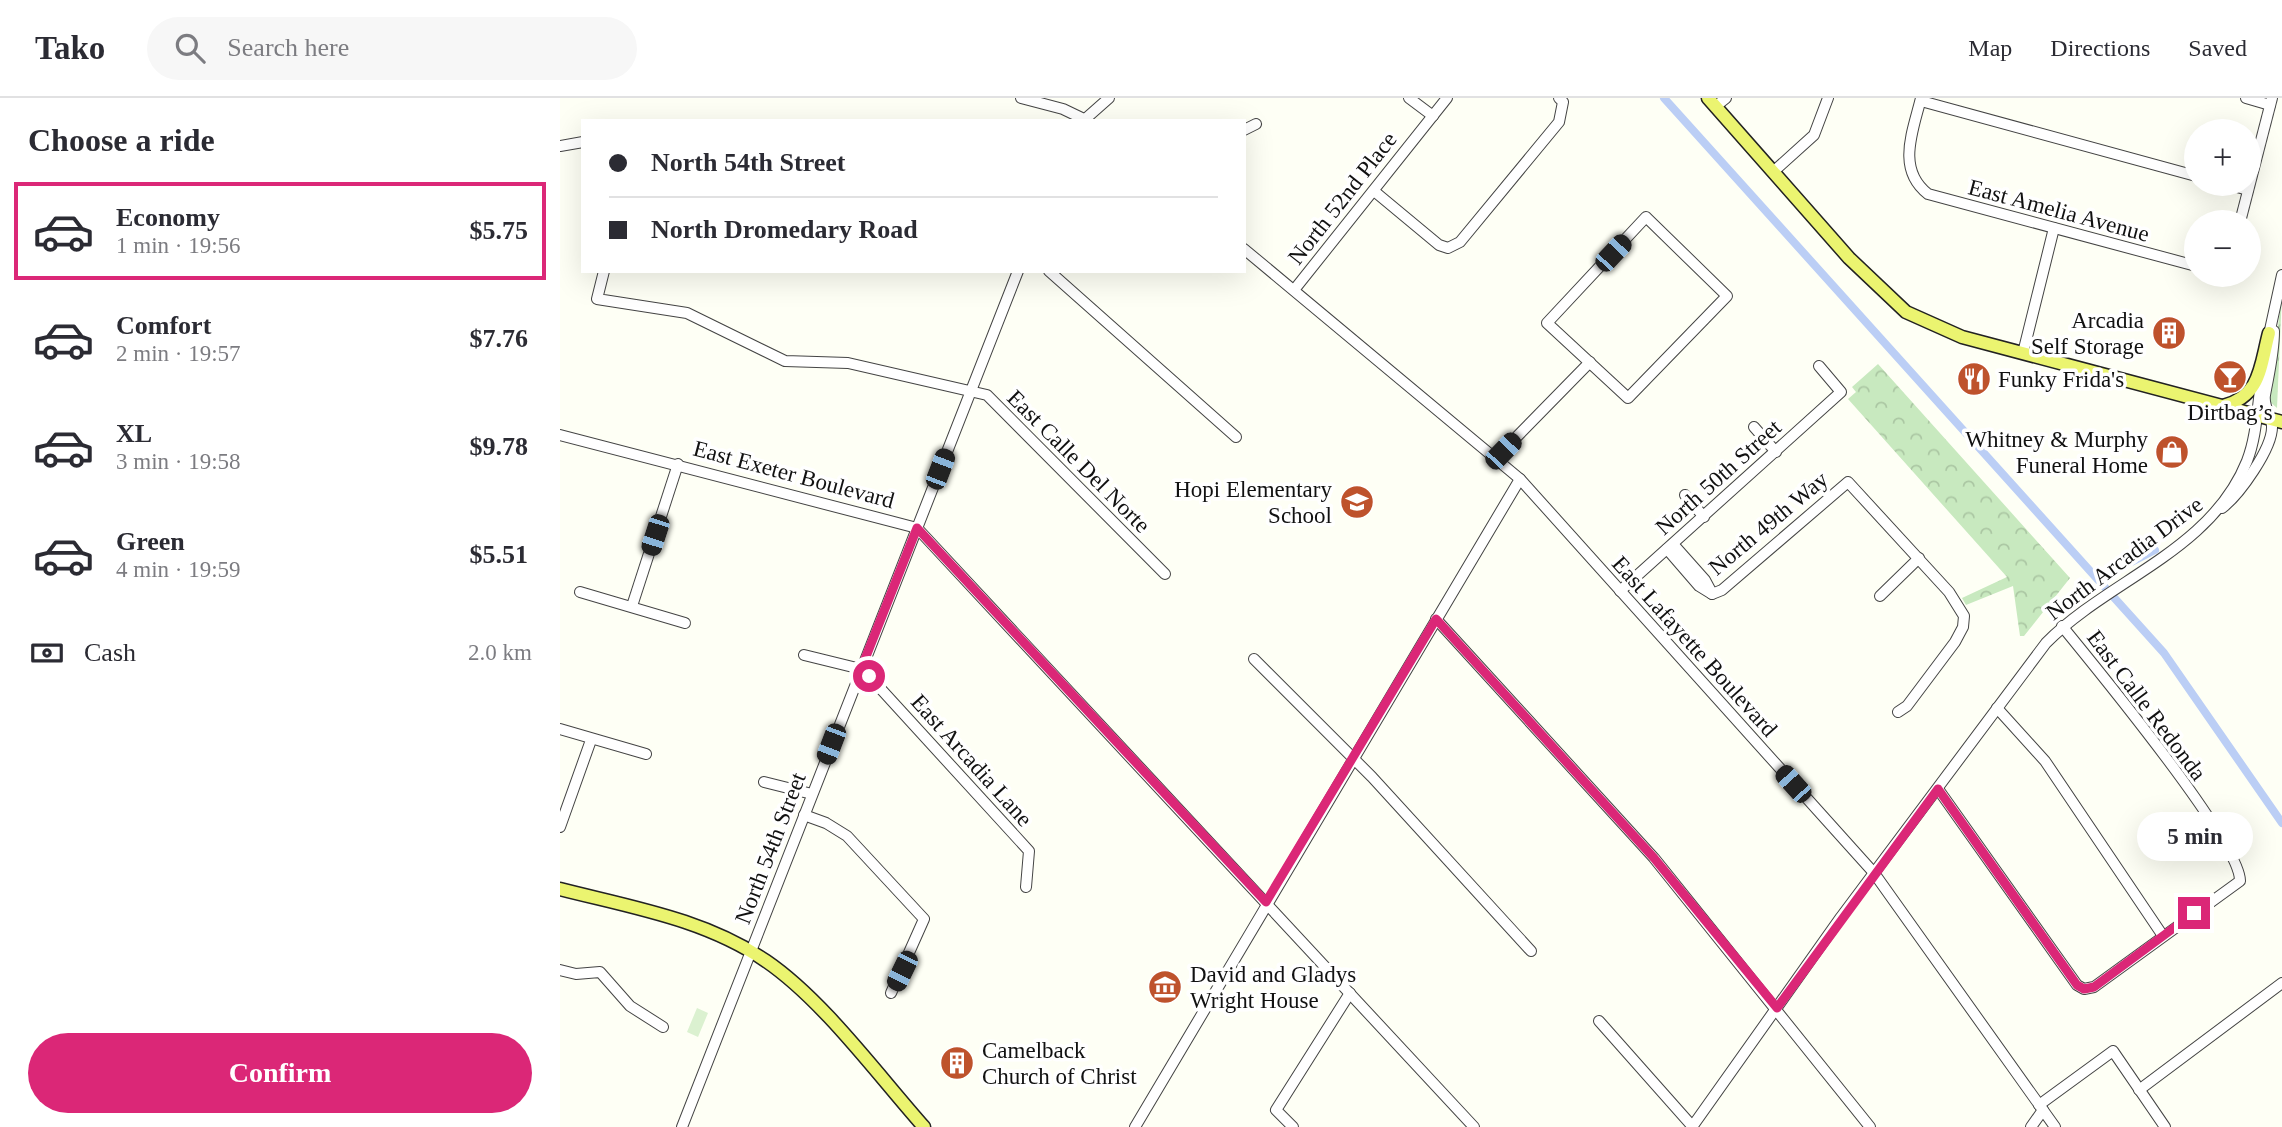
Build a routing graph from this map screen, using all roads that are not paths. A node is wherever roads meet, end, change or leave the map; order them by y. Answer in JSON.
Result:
{"nodes":[{"id":1,"x":1021,"y":98,"type":"edge"},
{"id":2,"x":1109,"y":98,"type":"edge"},
{"id":3,"x":1409,"y":98,"type":"edge"},
{"id":4,"x":1447,"y":98,"type":"edge"},
{"id":5,"x":1828,"y":98,"type":"edge"},
{"id":6,"x":2246,"y":98,"type":"edge"},
{"id":7,"x":1561,"y":100,"type":"edge"},
{"id":8,"x":1921,"y":100,"type":"edge"},
{"id":9,"x":1717,"y":101,"type":"edge"},
{"id":10,"x":2271,"y":101,"type":"edge"},
{"id":11,"x":1433,"y":116,"type":"junction"},
{"id":12,"x":1084,"y":119,"type":"edge"},
{"id":13,"x":1087,"y":119,"type":"edge"},
{"id":14,"x":1256,"y":124,"type":"dead end"},
{"id":15,"x":1246,"y":129,"type":"edge"},
{"id":16,"x":2261,"y":140,"type":"edge"},
{"id":17,"x":581,"y":142,"type":"edge"},
{"id":18,"x":560,"y":146,"type":"edge"},
{"id":19,"x":1773,"y":172,"type":"junction"},
{"id":20,"x":2184,"y":173,"type":"edge"},
{"id":21,"x":1374,"y":191,"type":"junction"},
{"id":22,"x":2054,"y":228,"type":"junction"},
{"id":23,"x":1246,"y":251,"type":"edge"},
{"id":24,"x":2184,"y":263,"type":"edge"},
{"id":25,"x":604,"y":273,"type":"edge"},
{"id":26,"x":1017,"y":273,"type":"edge"},
{"id":27,"x":1051,"y":273,"type":"edge"},
{"id":28,"x":2282,"y":275,"type":"edge"},
{"id":29,"x":1294,"y":290,"type":"junction"},
{"id":30,"x":2273,"y":316,"type":"junction"},
{"id":31,"x":2269,"y":333,"type":"junction"},
{"id":32,"x":2023,"y":353,"type":"junction"},
{"id":33,"x":1590,"y":362,"type":"junction"},
{"id":34,"x":1819,"y":366,"type":"dead end"},
{"id":35,"x":971,"y":393,"type":"junction"},
{"id":36,"x":2223,"y":406,"type":"junction"},
{"id":37,"x":2255,"y":414,"type":"junction"},
{"id":38,"x":2269,"y":418,"type":"junction"},
{"id":39,"x":2282,"y":422,"type":"edge"},
{"id":40,"x":1754,"y":427,"type":"dead end"},
{"id":41,"x":560,"y":435,"type":"edge"},
{"id":42,"x":1236,"y":437,"type":"dead end"},
{"id":43,"x":1776,"y":452,"type":"junction"},
{"id":44,"x":1496,"y":458,"type":"junction"},
{"id":45,"x":678,"y":464,"type":"junction"},
{"id":46,"x":1520,"y":479,"type":"junction"},
{"id":47,"x":1685,"y":495,"type":"dead end"},
{"id":48,"x":2218,"y":511,"type":"junction"},
{"id":49,"x":1704,"y":517,"type":"junction"},
{"id":50,"x":917,"y":528,"type":"junction"},
{"id":51,"x":1670,"y":546,"type":"junction"},
{"id":52,"x":1919,"y":558,"type":"junction"},
{"id":53,"x":1165,"y":574,"type":"dead end"},
{"id":54,"x":1620,"y":591,"type":"junction"},
{"id":55,"x":580,"y":592,"type":"dead end"},
{"id":56,"x":1880,"y":596,"type":"dead end"},
{"id":57,"x":632,"y":606,"type":"junction"},
{"id":58,"x":1436,"y":619,"type":"junction"},
{"id":59,"x":685,"y":623,"type":"dead end"},
{"id":60,"x":2062,"y":626,"type":"junction"},
{"id":61,"x":804,"y":655,"type":"dead end"},
{"id":62,"x":1254,"y":659,"type":"dead end"},
{"id":63,"x":861,"y":669,"type":"junction"},
{"id":64,"x":1997,"y":708,"type":"junction"},
{"id":65,"x":1898,"y":712,"type":"dead end"},
{"id":66,"x":560,"y":729,"type":"edge"},
{"id":67,"x":591,"y":740,"type":"junction"},
{"id":68,"x":646,"y":754,"type":"dead end"},
{"id":69,"x":1354,"y":758,"type":"junction"},
{"id":70,"x":764,"y":782,"type":"dead end"},
{"id":71,"x":1938,"y":789,"type":"junction"},
{"id":72,"x":812,"y":794,"type":"junction"},
{"id":73,"x":804,"y":815,"type":"junction"},
{"id":74,"x":560,"y":827,"type":"edge"},
{"id":75,"x":1874,"y":873,"type":"junction"},
{"id":76,"x":1027,"y":887,"type":"dead end"},
{"id":77,"x":560,"y":889,"type":"edge"},
{"id":78,"x":1266,"y":902,"type":"junction"},
{"id":79,"x":2163,"y":936,"type":"junction"},
{"id":80,"x":750,"y":951,"type":"junction"},
{"id":81,"x":1531,"y":951,"type":"dead end"},
{"id":82,"x":560,"y":970,"type":"edge"},
{"id":83,"x":2282,"y":983,"type":"edge"},
{"id":84,"x":891,"y":993,"type":"dead end"},
{"id":85,"x":1350,"y":993,"type":"junction"},
{"id":86,"x":1777,"y":1008,"type":"junction"},
{"id":87,"x":1599,"y":1021,"type":"dead end"},
{"id":88,"x":663,"y":1027,"type":"dead end"},
{"id":89,"x":2139,"y":1090,"type":"junction"},
{"id":90,"x":2041,"y":1107,"type":"junction"},
{"id":91,"x":681,"y":1127,"type":"edge"},
{"id":92,"x":924,"y":1127,"type":"edge"},
{"id":93,"x":1135,"y":1127,"type":"edge"},
{"id":94,"x":1293,"y":1127,"type":"edge"},
{"id":95,"x":1474,"y":1127,"type":"edge"},
{"id":96,"x":1693,"y":1127,"type":"edge"},
{"id":97,"x":1870,"y":1127,"type":"edge"},
{"id":98,"x":2031,"y":1127,"type":"edge"},
{"id":99,"x":2055,"y":1127,"type":"edge"},
{"id":100,"x":2165,"y":1127,"type":"edge"}],
"edges":[{"from":1,"to":12,"type":"street"},
{"from":2,"to":13,"type":"street"},
{"from":3,"to":11,"type":"street"},
{"from":4,"to":11,"type":"street","name":"North 52nd Place"},
{"from":5,"to":19,"type":"street"},
{"from":6,"to":10,"type":"street"},
{"from":7,"to":21,"type":"street"},
{"from":8,"to":20,"type":"street"},
{"from":8,"to":22,"type":"street","name":"East Amelia Avenue"},
{"from":9,"to":19,"type":"main road"},
{"from":10,"to":16,"type":"street"},
{"from":11,"to":21,"type":"street","name":"North 52nd Place"},
{"from":14,"to":15,"type":"street"},
{"from":17,"to":18,"type":"street"},
{"from":19,"to":32,"type":"main road"},
{"from":21,"to":29,"type":"street","name":"North 52nd Place"},
{"from":22,"to":24,"type":"street","name":"East Amelia Avenue"},
{"from":22,"to":32,"type":"street"},
{"from":23,"to":29,"type":"street","name":"East Lafayette Boulevard"},
{"from":25,"to":35,"type":"street","name":"East Calle Del Norte"},
{"from":26,"to":35,"type":"street","name":"North 54th Street"},
{"from":27,"to":42,"type":"street"},
{"from":28,"to":30,"type":"street"},
{"from":29,"to":44,"type":"street","name":"East Lafayette Boulevard"},
{"from":30,"to":31,"type":"street","name":"North Arcadia Drive"},
{"from":30,"to":38,"type":"street"},
{"from":31,"to":36,"type":"main road"},
{"from":31,"to":37,"type":"street","name":"North Arcadia Drive"},
{"from":32,"to":36,"type":"main road"},
{"from":33,"to":33,"type":"street"},
{"from":33,"to":44,"type":"street"},
{"from":34,"to":43,"type":"street","name":"North 50th Street"},
{"from":35,"to":50,"type":"street","name":"North 54th Street"},
{"from":35,"to":53,"type":"street","name":"East Calle Del Norte"},
{"from":36,"to":37,"type":"main road"},
{"from":37,"to":38,"type":"main road"},
{"from":37,"to":48,"type":"street","name":"North Arcadia Drive"},
{"from":38,"to":39,"type":"main road"},
{"from":38,"to":48,"type":"street"},
{"from":40,"to":43,"type":"street"},
{"from":41,"to":45,"type":"street","name":"East Exeter Boulevard"},
{"from":43,"to":49,"type":"street","name":"North 50th Street"},
{"from":44,"to":46,"type":"street","name":"East Lafayette Boulevard"},
{"from":45,"to":50,"type":"street","name":"East Exeter Boulevard"},
{"from":45,"to":57,"type":"street"},
{"from":46,"to":54,"type":"street","name":"East Lafayette Boulevard"},
{"from":46,"to":58,"type":"street"},
{"from":47,"to":49,"type":"street"},
{"from":48,"to":60,"type":"street","name":"North Arcadia Drive"},
{"from":49,"to":51,"type":"street","name":"North 50th Street"},
{"from":50,"to":63,"type":"street","name":"North 54th Street"},
{"from":50,"to":78,"type":"street","name":"East Exeter Boulevard"},
{"from":51,"to":52,"type":"street","name":"North 49th Way"},
{"from":51,"to":54,"type":"street","name":"North 50th Street"},
{"from":52,"to":56,"type":"street"},
{"from":52,"to":65,"type":"street"},
{"from":54,"to":75,"type":"street","name":"East Lafayette Boulevard"},
{"from":55,"to":57,"type":"street"},
{"from":57,"to":59,"type":"street"},
{"from":58,"to":69,"type":"street"},
{"from":58,"to":86,"type":"street"},
{"from":60,"to":64,"type":"street","name":"North Arcadia Drive"},
{"from":60,"to":79,"type":"street","name":"East Calle Redonda"},
{"from":61,"to":63,"type":"street"},
{"from":62,"to":69,"type":"street"},
{"from":63,"to":72,"type":"street","name":"North 54th Street"},
{"from":63,"to":76,"type":"street","name":"East Arcadia Lane"},
{"from":64,"to":71,"type":"street","name":"North Arcadia Drive"},
{"from":64,"to":79,"type":"street"},
{"from":66,"to":67,"type":"street"},
{"from":67,"to":68,"type":"street"},
{"from":67,"to":74,"type":"street"},
{"from":69,"to":78,"type":"street"},
{"from":69,"to":81,"type":"street"},
{"from":70,"to":72,"type":"street"},
{"from":71,"to":75,"type":"street","name":"North Arcadia Drive"},
{"from":71,"to":79,"type":"street"},
{"from":72,"to":73,"type":"street","name":"North 54th Street"},
{"from":73,"to":80,"type":"street","name":"North 54th Street"},
{"from":73,"to":84,"type":"street"},
{"from":75,"to":86,"type":"street","name":"North Arcadia Drive"},
{"from":75,"to":90,"type":"street","name":"East Lafayette Boulevard"},
{"from":77,"to":80,"type":"main road"},
{"from":78,"to":85,"type":"street","name":"East Exeter Boulevard"},
{"from":78,"to":93,"type":"street"},
{"from":80,"to":91,"type":"street","name":"North 54th Street"},
{"from":80,"to":92,"type":"main road"},
{"from":82,"to":88,"type":"street"},
{"from":83,"to":89,"type":"street"},
{"from":85,"to":94,"type":"street"},
{"from":85,"to":95,"type":"street","name":"East Exeter Boulevard"},
{"from":86,"to":96,"type":"street","name":"North Arcadia Drive"},
{"from":86,"to":97,"type":"street"},
{"from":87,"to":96,"type":"street"},
{"from":89,"to":90,"type":"street"},
{"from":89,"to":100,"type":"street"},
{"from":90,"to":98,"type":"street"},
{"from":90,"to":99,"type":"street","name":"East Lafayette Boulevard"}]}
